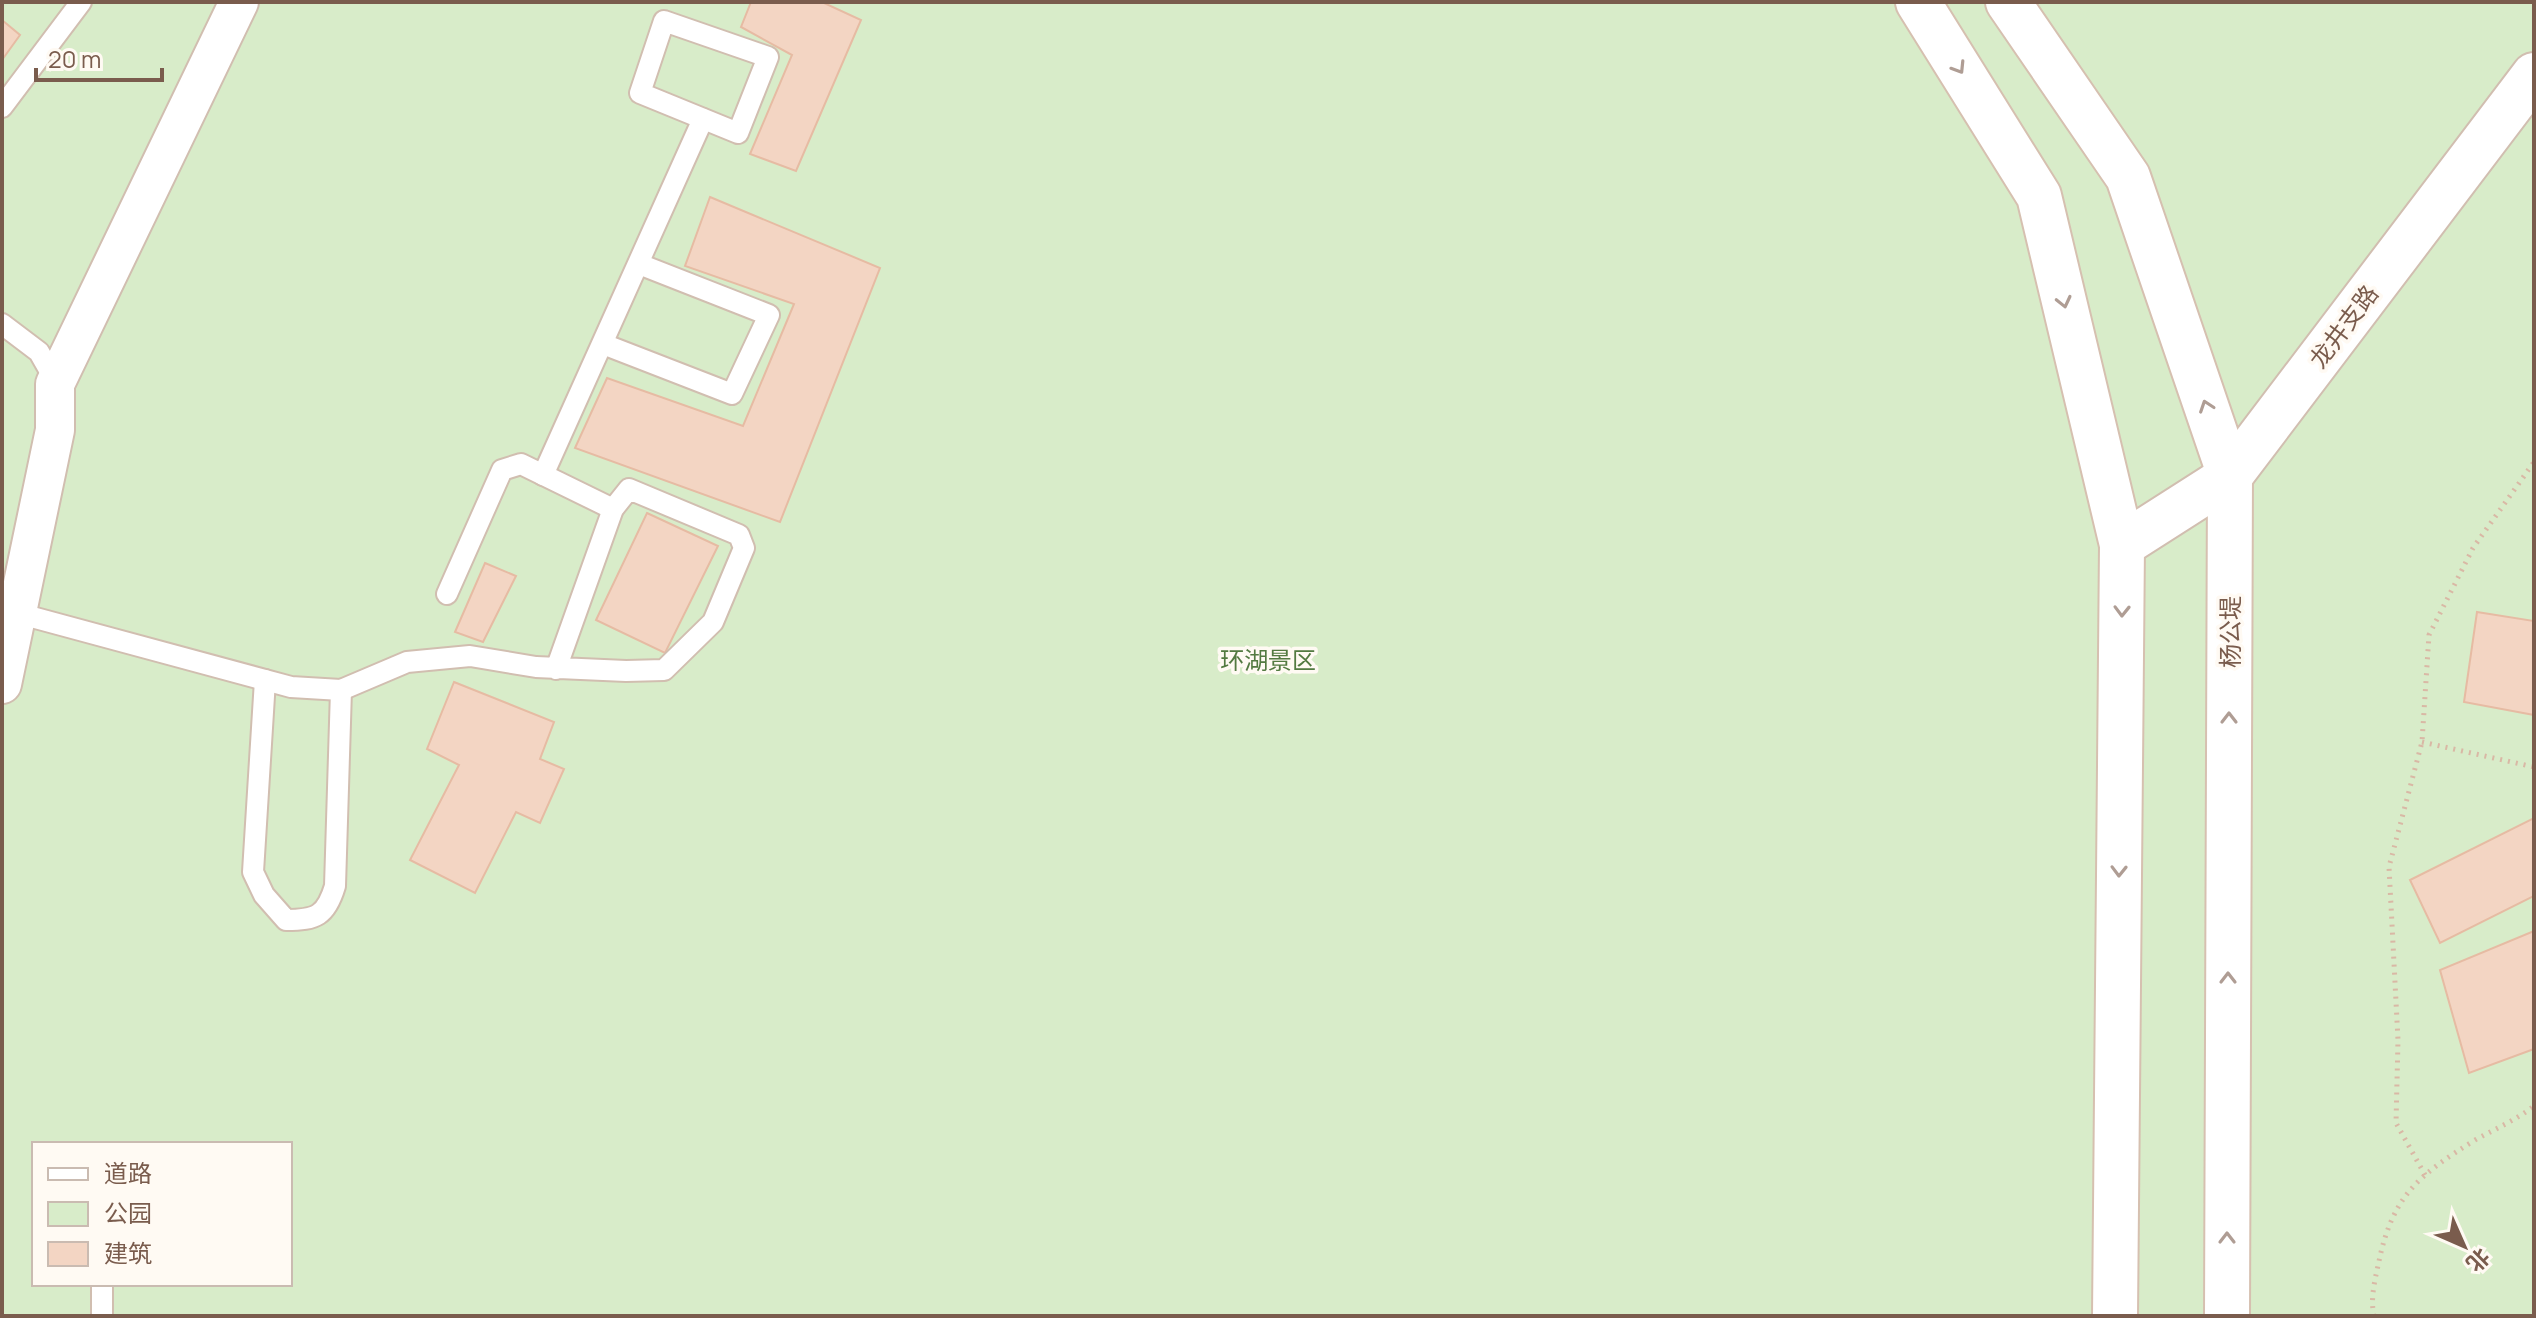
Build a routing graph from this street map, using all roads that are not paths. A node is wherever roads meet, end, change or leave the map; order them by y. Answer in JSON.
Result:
{"nodes":[{"id":1,"x":81,"y":2,"type":"edge"},
{"id":2,"x":239,"y":2,"type":"edge"},
{"id":3,"x":1918,"y":2,"type":"edge"},
{"id":4,"x":2008,"y":2,"type":"edge"},
{"id":5,"x":2534,"y":75,"type":"edge"},
{"id":6,"x":2,"y":107,"type":"edge"},
{"id":7,"x":703,"y":119,"type":"junction"},
{"id":8,"x":639,"y":264,"type":"junction"},
{"id":9,"x":2,"y":324,"type":"edge"},
{"id":10,"x":603,"y":344,"type":"junction"},
{"id":11,"x":55,"y":384,"type":"junction"},
{"id":12,"x":543,"y":475,"type":"junction"},
{"id":13,"x":2230,"y":476,"type":"junction"},
{"id":14,"x":613,"y":509,"type":"junction"},
{"id":15,"x":2122,"y":545,"type":"junction"},
{"id":16,"x":447,"y":594,"type":"dead end"},
{"id":17,"x":17,"y":613,"type":"junction"},
{"id":18,"x":556,"y":669,"type":"junction"},
{"id":19,"x":265,"y":680,"type":"junction"},
{"id":20,"x":2,"y":684,"type":"edge"},
{"id":21,"x":341,"y":690,"type":"junction"},
{"id":22,"x":102,"y":1286,"type":"edge"},
{"id":23,"x":102,"y":1316,"type":"edge"},
{"id":24,"x":2115,"y":1316,"type":"edge"},
{"id":25,"x":2227,"y":1316,"type":"edge"}],
"edges":[{"from":1,"to":6,"type":"lane"},
{"from":2,"to":11,"type":"street"},
{"from":3,"to":15,"type":"main road","one_way":true},
{"from":13,"to":4,"type":"main road","name":"杨公堤","one_way":true},
{"from":5,"to":13,"type":"main road","name":"龙井支路"},
{"from":7,"to":7,"type":"lane"},
{"from":7,"to":8,"type":"lane"},
{"from":8,"to":10,"type":"lane"},
{"from":8,"to":10,"type":"lane"},
{"from":9,"to":11,"type":"lane"},
{"from":10,"to":12,"type":"lane"},
{"from":11,"to":17,"type":"street"},
{"from":12,"to":14,"type":"lane"},
{"from":12,"to":16,"type":"lane"},
{"from":13,"to":15,"type":"main road","name":"龙井支路"},
{"from":25,"to":13,"type":"main road","name":"杨公堤","one_way":true},
{"from":14,"to":18,"type":"lane"},
{"from":14,"to":18,"type":"lane"},
{"from":15,"to":24,"type":"main road","one_way":true},
{"from":17,"to":19,"type":"lane"},
{"from":17,"to":20,"type":"street"},
{"from":18,"to":21,"type":"lane"},
{"from":19,"to":21,"type":"lane"},
{"from":19,"to":21,"type":"lane"},
{"from":22,"to":23,"type":"lane"}]}
